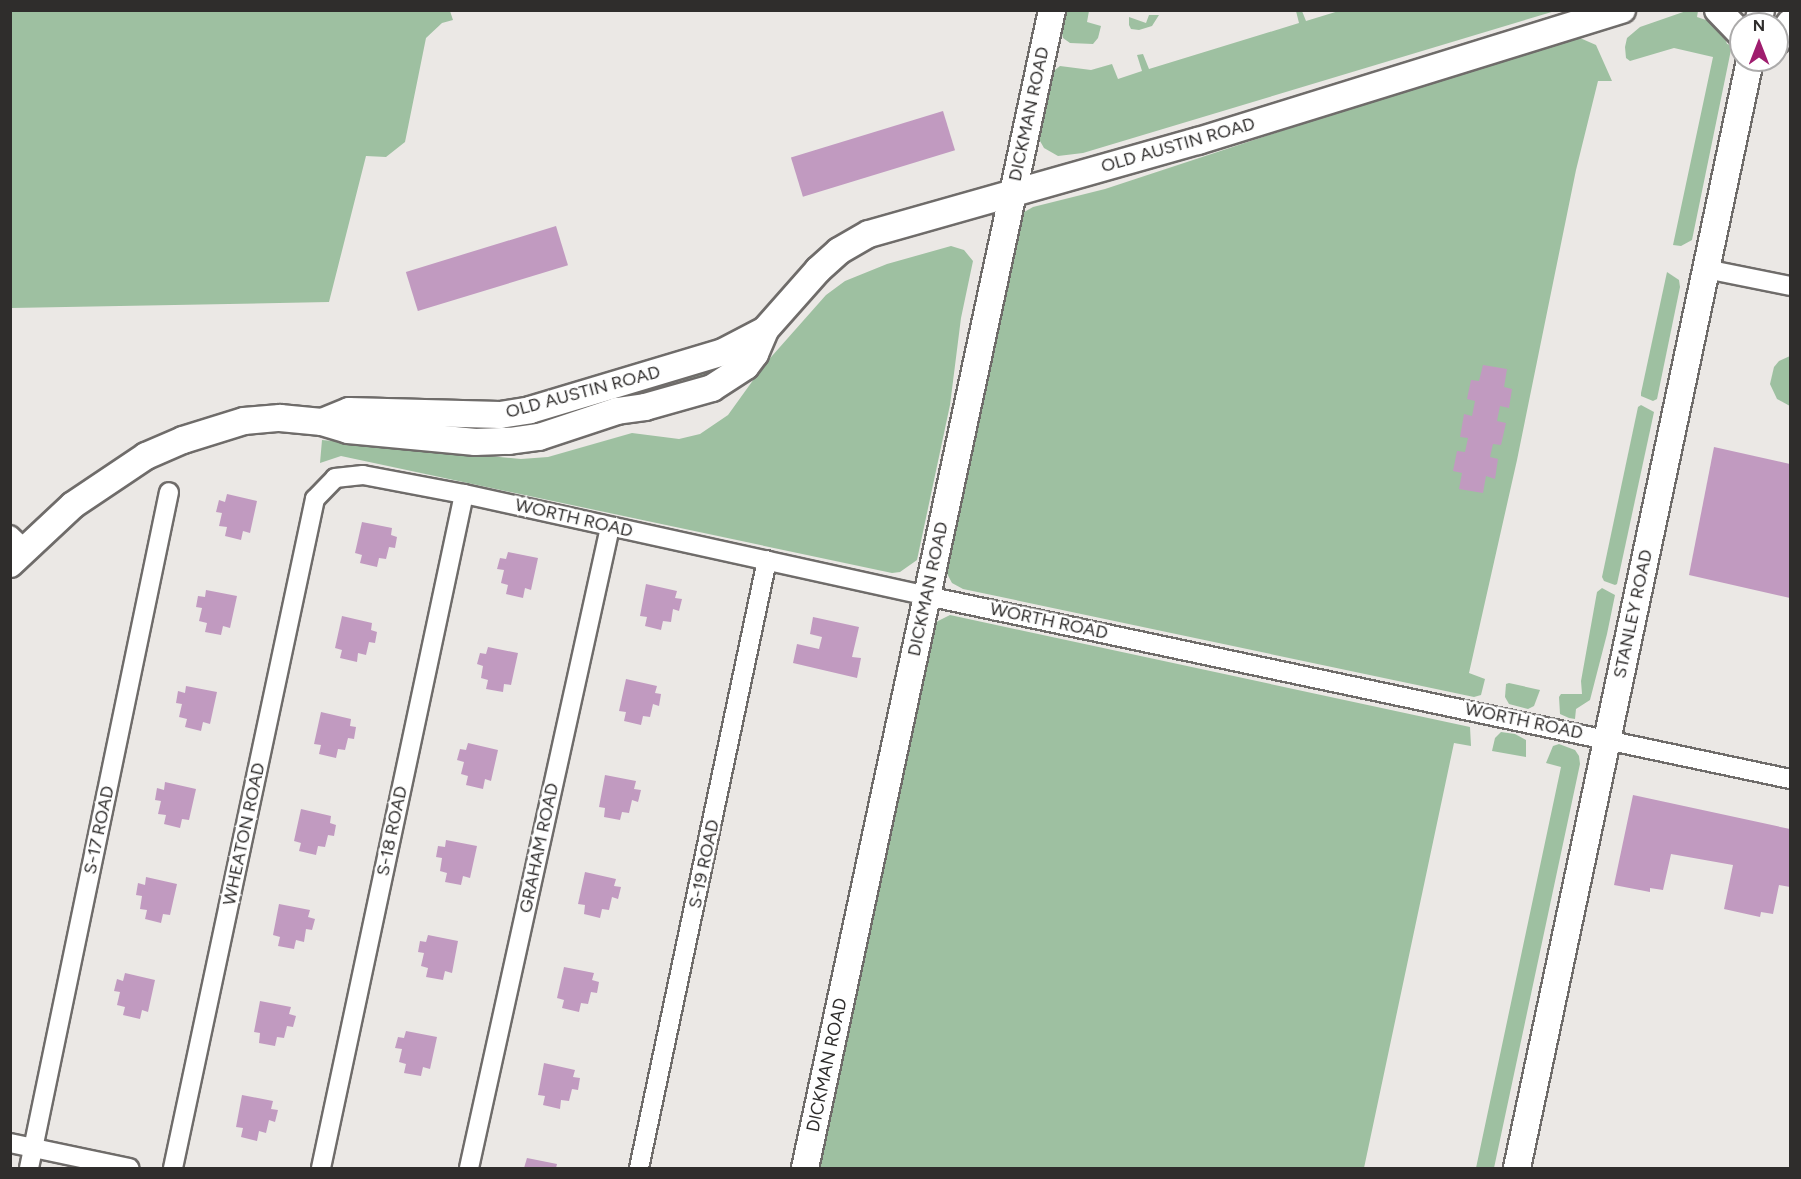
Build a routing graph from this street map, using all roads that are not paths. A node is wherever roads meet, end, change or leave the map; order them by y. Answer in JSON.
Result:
{"nodes":[{"id":1,"x":1052,"y":10,"type":"edge"},
{"id":2,"x":1622,"y":10,"type":"edge"},
{"id":3,"x":1718,"y":10,"type":"edge"},
{"id":4,"x":1729,"y":21,"type":"edge"},
{"id":5,"x":1747,"y":72,"type":"edge"},
{"id":6,"x":1755,"y":72,"type":"edge"},
{"id":7,"x":1744,"y":88,"type":"junction"},
{"id":8,"x":1012,"y":193,"type":"junction"},
{"id":9,"x":1706,"y":268,"type":"junction"},
{"id":10,"x":1791,"y":286,"type":"edge"},
{"id":11,"x":765,"y":330,"type":"junction"},
{"id":12,"x":322,"y":422,"type":"junction"},
{"id":13,"x":169,"y":492,"type":"dead end"},
{"id":14,"x":464,"y":494,"type":"junction"},
{"id":15,"x":315,"y":499,"type":"joint"},
{"id":16,"x":610,"y":527,"type":"junction"},
{"id":17,"x":15,"y":549,"type":"edge"},
{"id":18,"x":768,"y":560,"type":"junction"},
{"id":19,"x":927,"y":596,"type":"junction"},
{"id":20,"x":1606,"y":738,"type":"junction"},
{"id":21,"x":1791,"y":779,"type":"edge"},
{"id":22,"x":10,"y":1143,"type":"edge"},
{"id":23,"x":34,"y":1148,"type":"junction"},
{"id":24,"x":29,"y":1168,"type":"edge"},
{"id":25,"x":129,"y":1168,"type":"edge"},
{"id":26,"x":173,"y":1168,"type":"edge"},
{"id":27,"x":321,"y":1168,"type":"edge"},
{"id":28,"x":468,"y":1168,"type":"edge"},
{"id":29,"x":639,"y":1168,"type":"edge"},
{"id":30,"x":805,"y":1168,"type":"edge"},
{"id":31,"x":1517,"y":1168,"type":"edge"}],
"edges":[{"from":1,"to":8,"type":"street","name":"DICKMAN ROAD"},
{"from":2,"to":8,"type":"street","name":"OLD AUSTIN ROAD"},
{"from":3,"to":4,"type":"street"},
{"from":5,"to":7,"type":"street","name":"STANLEY ROAD"},
{"from":6,"to":7,"type":"street"},
{"from":7,"to":9,"type":"street","name":"STANLEY ROAD"},
{"from":8,"to":11,"type":"street","name":"OLD AUSTIN ROAD"},
{"from":8,"to":19,"type":"street","name":"DICKMAN ROAD"},
{"from":9,"to":10,"type":"street"},
{"from":9,"to":20,"type":"street","name":"STANLEY ROAD"},
{"from":11,"to":12,"type":"street","name":"OLD AUSTIN ROAD"},
{"from":11,"to":12,"type":"street","name":"OLD AUSTIN ROAD"},
{"from":12,"to":17,"type":"street","name":"OLD AUSTIN ROAD"},
{"from":13,"to":23,"type":"street","name":"S-17 ROAD"},
{"from":14,"to":15,"type":"street","name":"WORTH ROAD"},
{"from":14,"to":16,"type":"street","name":"WORTH ROAD"},
{"from":14,"to":27,"type":"street","name":"S-18 ROAD"},
{"from":15,"to":26,"type":"street","name":"WHEATON ROAD"},
{"from":16,"to":18,"type":"street","name":"WORTH ROAD"},
{"from":16,"to":28,"type":"street","name":"GRAHAM ROAD"},
{"from":18,"to":19,"type":"street","name":"WORTH ROAD"},
{"from":18,"to":29,"type":"street","name":"S-19 ROAD"},
{"from":19,"to":20,"type":"street","name":"WORTH ROAD"},
{"from":19,"to":30,"type":"street","name":"DICKMAN ROAD"},
{"from":20,"to":21,"type":"street","name":"WORTH ROAD"},
{"from":20,"to":31,"type":"street","name":"STANLEY ROAD"},
{"from":22,"to":23,"type":"street"},
{"from":23,"to":24,"type":"street","name":"S-17 ROAD"},
{"from":23,"to":25,"type":"street"}]}
